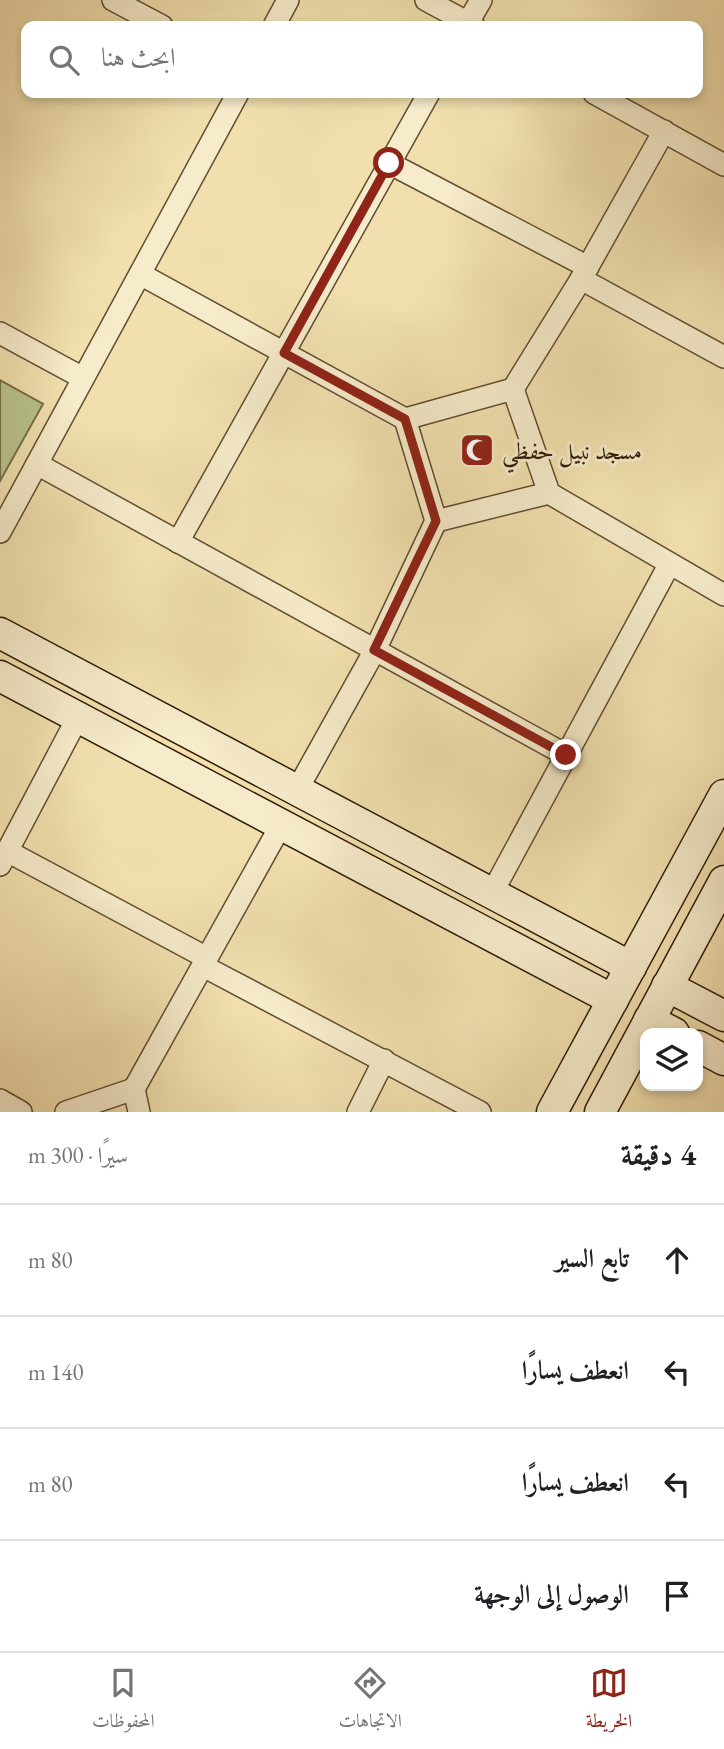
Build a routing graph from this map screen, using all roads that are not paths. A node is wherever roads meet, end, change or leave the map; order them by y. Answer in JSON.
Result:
{"nodes":[{"id":1,"x":113,"y":0,"type":"edge"},
{"id":2,"x":288,"y":0,"type":"edge"},
{"id":3,"x":426,"y":0,"type":"edge"},
{"id":4,"x":481,"y":0,"type":"edge"},
{"id":5,"x":153,"y":21,"type":"edge"},
{"id":6,"x":277,"y":21,"type":"edge"},
{"id":7,"x":462,"y":21,"type":"edge"},
{"id":8,"x":471,"y":21,"type":"edge"},
{"id":9,"x":235,"y":98,"type":"edge"},
{"id":10,"x":426,"y":98,"type":"edge"},
{"id":11,"x":603,"y":98,"type":"edge"},
{"id":12,"x":664,"y":131,"type":"junction"},
{"id":13,"x":389,"y":163,"type":"junction"},
{"id":14,"x":724,"y":165,"type":"edge"},
{"id":15,"x":585,"y":273,"type":"junction"},
{"id":16,"x":140,"y":274,"type":"junction"},
{"id":17,"x":0,"y":333,"type":"edge"},
{"id":18,"x":284,"y":353,"type":"junction"},
{"id":19,"x":724,"y":357,"type":"edge"},
{"id":20,"x":83,"y":378,"type":"junction"},
{"id":21,"x":513,"y":389,"type":"junction"},
{"id":22,"x":405,"y":419,"type":"junction"},
{"id":23,"x":37,"y":464,"type":"junction"},
{"id":24,"x":549,"y":493,"type":"junction"},
{"id":25,"x":436,"y":521,"type":"junction"},
{"id":26,"x":0,"y":531,"type":"edge"},
{"id":27,"x":178,"y":542,"type":"junction"},
{"id":28,"x":669,"y":565,"type":"junction"},
{"id":29,"x":724,"y":595,"type":"edge"},
{"id":30,"x":0,"y":633,"type":"edge"},
{"id":31,"x":374,"y":650,"type":"junction"},
{"id":32,"x":0,"y":676,"type":"edge"},
{"id":33,"x":78,"y":717,"type":"junction"},
{"id":34,"x":566,"y":755,"type":"junction"},
{"id":35,"x":296,"y":790,"type":"junction"},
{"id":36,"x":724,"y":795,"type":"edge"},
{"id":37,"x":281,"y":825,"type":"junction"},
{"id":38,"x":4,"y":858,"type":"edge"},
{"id":39,"x":724,"y":881,"type":"edge"},
{"id":40,"x":492,"y":893,"type":"junction"},
{"id":41,"x":205,"y":962,"type":"junction"},
{"id":42,"x":631,"y":967,"type":"junction"},
{"id":43,"x":667,"y":986,"type":"junction"},
{"id":44,"x":613,"y":1000,"type":"junction"},
{"id":45,"x":724,"y":1016,"type":"edge"},
{"id":46,"x":662,"y":1027,"type":"edge"},
{"id":47,"x":703,"y":1049,"type":"edge"},
{"id":48,"x":384,"y":1060,"type":"junction"},
{"id":49,"x":724,"y":1060,"type":"edge"},
{"id":50,"x":134,"y":1089,"type":"junction"},
{"id":51,"x":0,"y":1100,"type":"edge"},
{"id":52,"x":21,"y":1112,"type":"edge"},
{"id":53,"x":66,"y":1112,"type":"edge"},
{"id":54,"x":139,"y":1112,"type":"edge"},
{"id":55,"x":358,"y":1112,"type":"edge"},
{"id":56,"x":480,"y":1112,"type":"edge"},
{"id":57,"x":552,"y":1112,"type":"edge"},
{"id":58,"x":600,"y":1112,"type":"edge"}],
"edges":[{"from":1,"to":5,"type":"street"},
{"from":2,"to":6,"type":"street"},
{"from":3,"to":7,"type":"street"},
{"from":4,"to":8,"type":"street"},
{"from":9,"to":16,"type":"street"},
{"from":10,"to":13,"type":"street"},
{"from":11,"to":12,"type":"street"},
{"from":12,"to":14,"type":"street"},
{"from":12,"to":15,"type":"street"},
{"from":13,"to":15,"type":"street"},
{"from":13,"to":18,"type":"street"},
{"from":15,"to":19,"type":"street"},
{"from":15,"to":21,"type":"street"},
{"from":16,"to":18,"type":"street"},
{"from":16,"to":20,"type":"street"},
{"from":17,"to":20,"type":"street"},
{"from":18,"to":22,"type":"street"},
{"from":18,"to":27,"type":"street"},
{"from":20,"to":23,"type":"street"},
{"from":21,"to":22,"type":"street"},
{"from":21,"to":24,"type":"street"},
{"from":22,"to":25,"type":"street"},
{"from":23,"to":26,"type":"street"},
{"from":23,"to":27,"type":"street"},
{"from":24,"to":25,"type":"street"},
{"from":24,"to":28,"type":"street"},
{"from":25,"to":31,"type":"street"},
{"from":27,"to":31,"type":"street"},
{"from":28,"to":29,"type":"street"},
{"from":28,"to":34,"type":"street"},
{"from":30,"to":35,"type":"street"},
{"from":31,"to":34,"type":"street"},
{"from":31,"to":35,"type":"street"},
{"from":32,"to":33,"type":"street"},
{"from":33,"to":37,"type":"street"},
{"from":33,"to":38,"type":"street"},
{"from":34,"to":40,"type":"street"},
{"from":35,"to":40,"type":"street"},
{"from":36,"to":42,"type":"street"},
{"from":37,"to":41,"type":"street"},
{"from":37,"to":44,"type":"street"},
{"from":38,"to":41,"type":"street"},
{"from":39,"to":43,"type":"street"},
{"from":40,"to":42,"type":"street"},
{"from":41,"to":48,"type":"street"},
{"from":41,"to":50,"type":"street"},
{"from":42,"to":44,"type":"street"},
{"from":43,"to":45,"type":"street"},
{"from":43,"to":46,"type":"street"},
{"from":44,"to":57,"type":"street"},
{"from":46,"to":58,"type":"street"},
{"from":47,"to":49,"type":"street"},
{"from":48,"to":55,"type":"street"},
{"from":48,"to":56,"type":"street"},
{"from":50,"to":53,"type":"street"},
{"from":50,"to":54,"type":"street"},
{"from":51,"to":52,"type":"street"}]}
